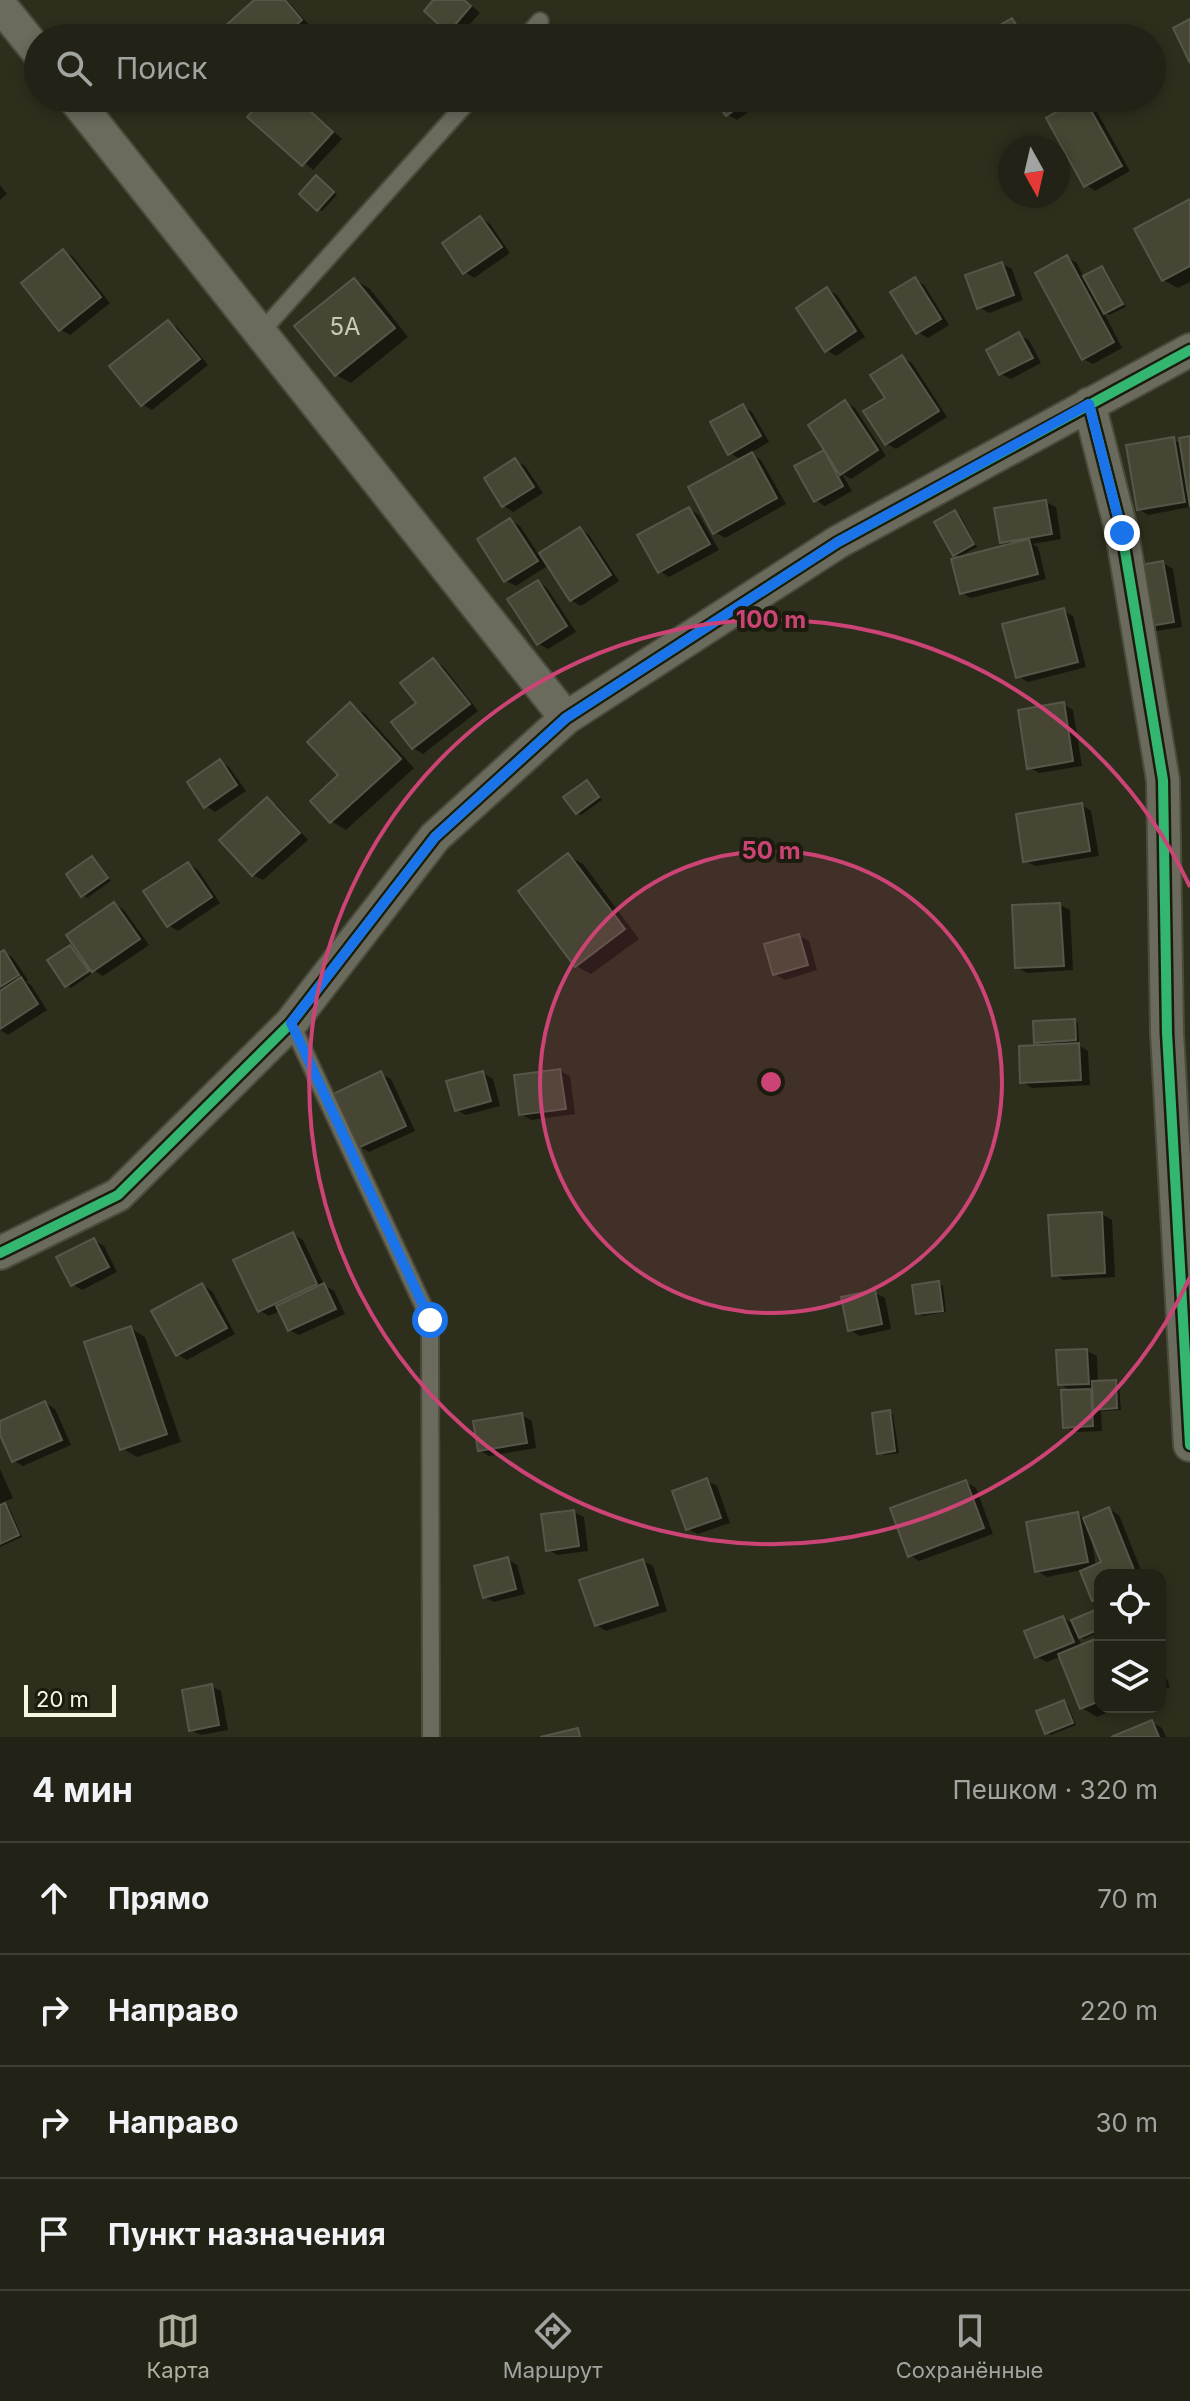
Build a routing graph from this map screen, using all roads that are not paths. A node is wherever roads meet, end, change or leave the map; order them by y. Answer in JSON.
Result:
{"nodes":[{"id":1,"x":0,"y":5,"type":"edge"},
{"id":2,"x":540,"y":21,"type":"dead end"},
{"id":3,"x":537,"y":24,"type":"edge"},
{"id":4,"x":24,"y":35,"type":"edge"},
{"id":5,"x":85,"y":112,"type":"edge"},
{"id":6,"x":458,"y":112,"type":"edge"},
{"id":7,"x":261,"y":332,"type":"junction"},
{"id":8,"x":1190,"y":350,"type":"edge"},
{"id":9,"x":1089,"y":404,"type":"junction"},
{"id":10,"x":566,"y":718,"type":"junction"},
{"id":11,"x":291,"y":1023,"type":"junction"},
{"id":12,"x":0,"y":1253,"type":"edge"},
{"id":13,"x":1190,"y":1445,"type":"edge"},
{"id":14,"x":431,"y":1737,"type":"edge"}],
"edges":[{"from":1,"to":4,"type":"street"},
{"from":2,"to":3,"type":"lane"},
{"from":5,"to":7,"type":"street"},
{"from":6,"to":7,"type":"lane"},
{"from":7,"to":10,"type":"street"},
{"from":8,"to":9,"type":"street"},
{"from":9,"to":10,"type":"street"},
{"from":9,"to":13,"type":"street"},
{"from":10,"to":11,"type":"street"},
{"from":11,"to":12,"type":"street"},
{"from":11,"to":14,"type":"lane"}]}
